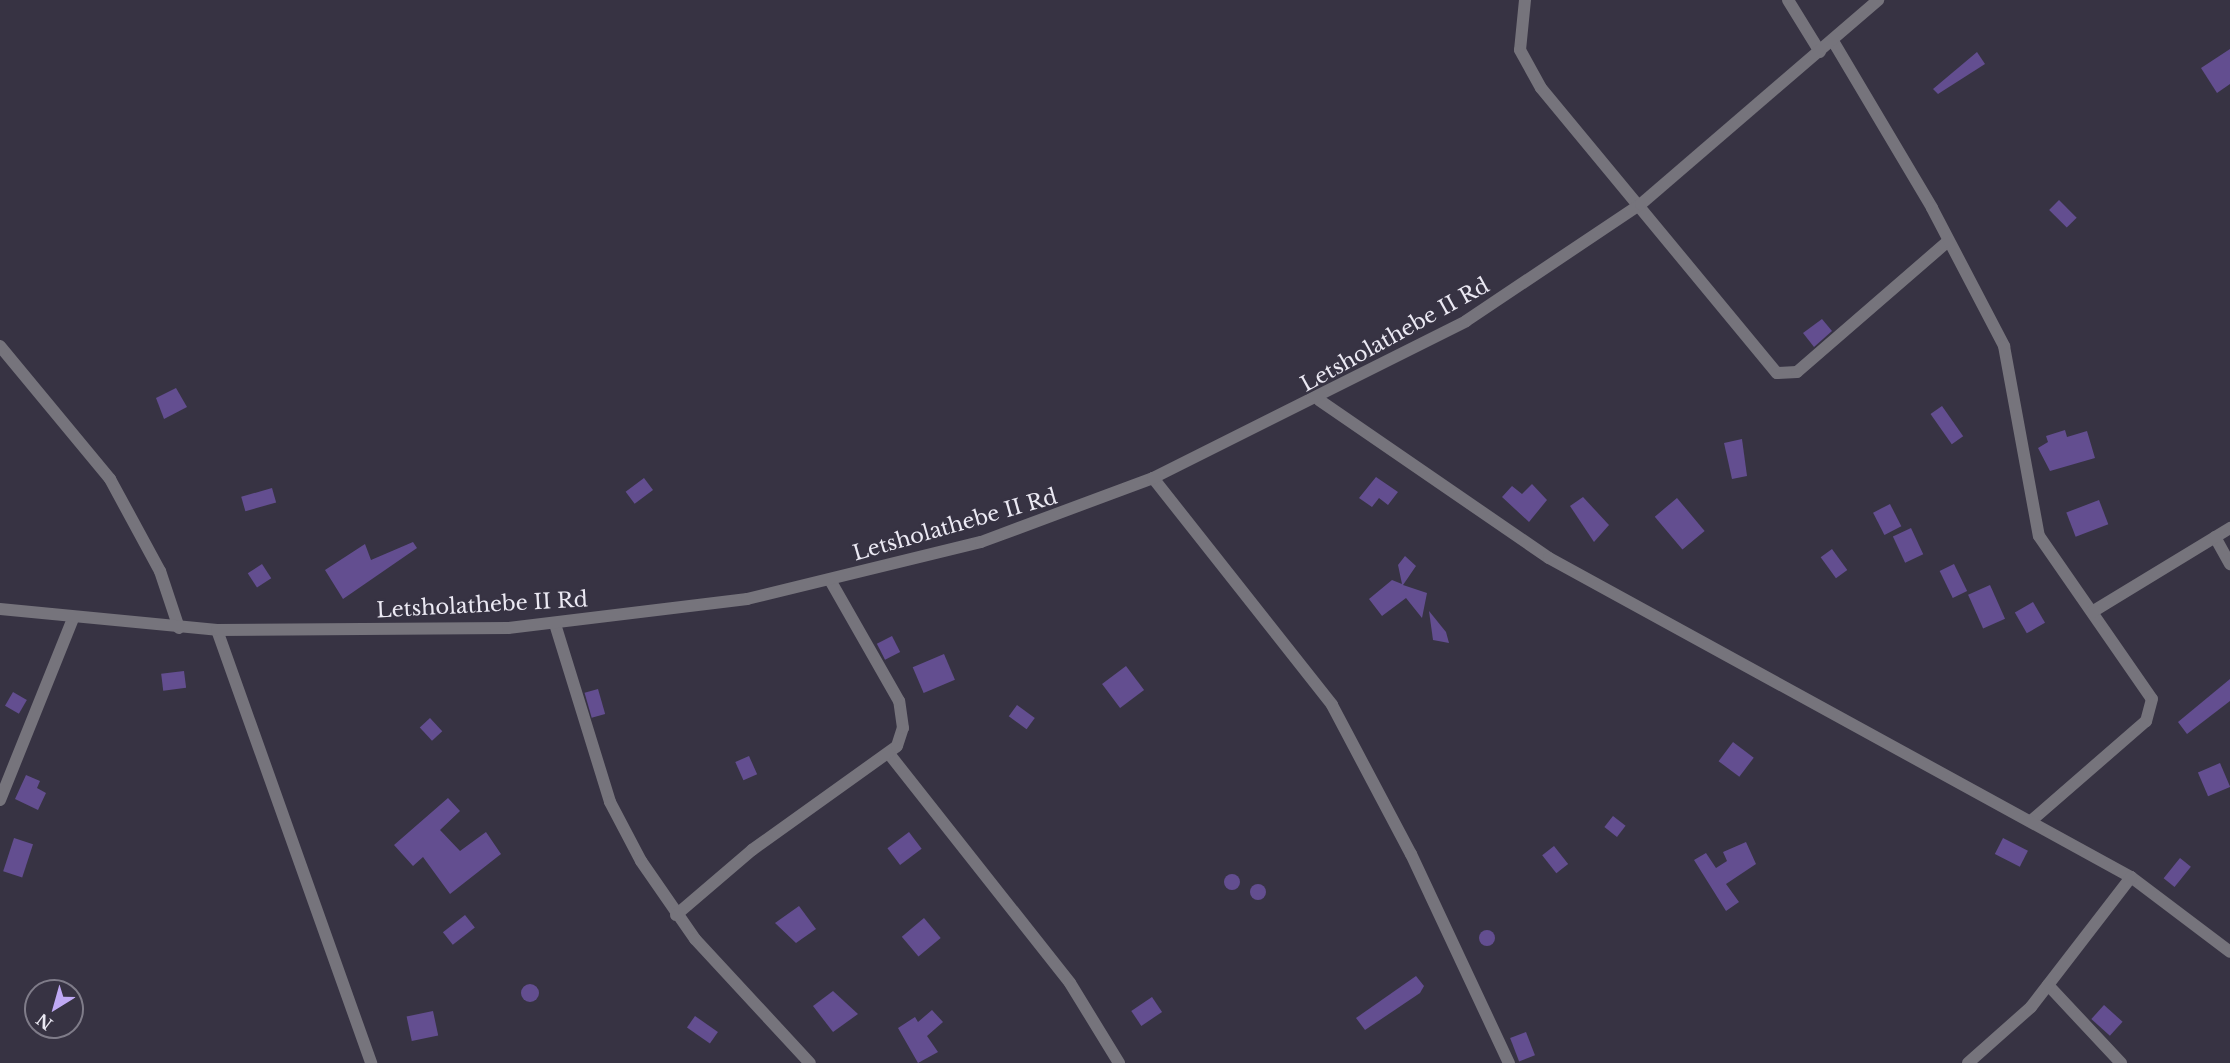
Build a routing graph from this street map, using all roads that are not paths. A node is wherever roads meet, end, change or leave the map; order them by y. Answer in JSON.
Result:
{"nodes":[{"id":1,"x":1525,"y":0,"type":"edge"},
{"id":2,"x":1788,"y":0,"type":"edge"},
{"id":3,"x":1878,"y":0,"type":"edge"},
{"id":4,"x":1833,"y":41,"type":"junction"},
{"id":5,"x":1820,"y":52,"type":"junction"},
{"id":6,"x":1641,"y":204,"type":"junction"},
{"id":7,"x":1948,"y":241,"type":"junction"},
{"id":8,"x":0,"y":346,"type":"edge"},
{"id":9,"x":1318,"y":400,"type":"junction"},
{"id":10,"x":1153,"y":478,"type":"junction"},
{"id":11,"x":2230,"y":528,"type":"edge"},
{"id":12,"x":2215,"y":537,"type":"junction"},
{"id":13,"x":2230,"y":564,"type":"edge"},
{"id":14,"x":830,"y":580,"type":"junction"},
{"id":15,"x":0,"y":609,"type":"edge"},
{"id":16,"x":2092,"y":612,"type":"junction"},
{"id":17,"x":73,"y":618,"type":"junction"},
{"id":18,"x":555,"y":624,"type":"junction"},
{"id":19,"x":179,"y":628,"type":"junction"},
{"id":20,"x":217,"y":630,"type":"junction"},
{"id":21,"x":891,"y":755,"type":"junction"},
{"id":22,"x":0,"y":800,"type":"edge"},
{"id":23,"x":2032,"y":820,"type":"junction"},
{"id":24,"x":2131,"y":877,"type":"junction"},
{"id":25,"x":676,"y":915,"type":"junction"},
{"id":26,"x":2230,"y":952,"type":"edge"},
{"id":27,"x":2048,"y":986,"type":"junction"},
{"id":28,"x":370,"y":1063,"type":"edge"},
{"id":29,"x":810,"y":1063,"type":"edge"},
{"id":30,"x":1119,"y":1063,"type":"edge"},
{"id":31,"x":1509,"y":1063,"type":"edge"},
{"id":32,"x":1968,"y":1063,"type":"edge"},
{"id":33,"x":2121,"y":1063,"type":"edge"}],
"edges":[{"from":1,"to":6,"type":"street"},
{"from":2,"to":5,"type":"street"},
{"from":3,"to":4,"type":"street","name":"Letsholathebe II Rd"},
{"from":4,"to":5,"type":"street","name":"Letsholathebe II Rd"},
{"from":4,"to":7,"type":"street"},
{"from":5,"to":6,"type":"street","name":"Letsholathebe II Rd"},
{"from":6,"to":7,"type":"street"},
{"from":6,"to":9,"type":"street","name":"Letsholathebe II Rd"},
{"from":7,"to":16,"type":"street"},
{"from":8,"to":19,"type":"street"},
{"from":9,"to":10,"type":"street","name":"Letsholathebe II Rd"},
{"from":9,"to":23,"type":"street"},
{"from":10,"to":14,"type":"street","name":"Letsholathebe II Rd"},
{"from":10,"to":31,"type":"street"},
{"from":11,"to":12,"type":"street"},
{"from":12,"to":13,"type":"street"},
{"from":12,"to":16,"type":"street"},
{"from":14,"to":18,"type":"street","name":"Letsholathebe II Rd"},
{"from":14,"to":21,"type":"street"},
{"from":15,"to":17,"type":"street","name":"Letsholathebe II Rd"},
{"from":16,"to":23,"type":"street"},
{"from":17,"to":19,"type":"street","name":"Letsholathebe II Rd"},
{"from":17,"to":22,"type":"street"},
{"from":18,"to":20,"type":"street","name":"Letsholathebe II Rd"},
{"from":18,"to":25,"type":"street"},
{"from":19,"to":20,"type":"street","name":"Letsholathebe II Rd"},
{"from":20,"to":28,"type":"street"},
{"from":21,"to":25,"type":"street"},
{"from":21,"to":30,"type":"street"},
{"from":23,"to":24,"type":"street"},
{"from":24,"to":26,"type":"street"},
{"from":24,"to":27,"type":"street"},
{"from":25,"to":29,"type":"street"},
{"from":27,"to":32,"type":"street"},
{"from":27,"to":33,"type":"street"}]}
